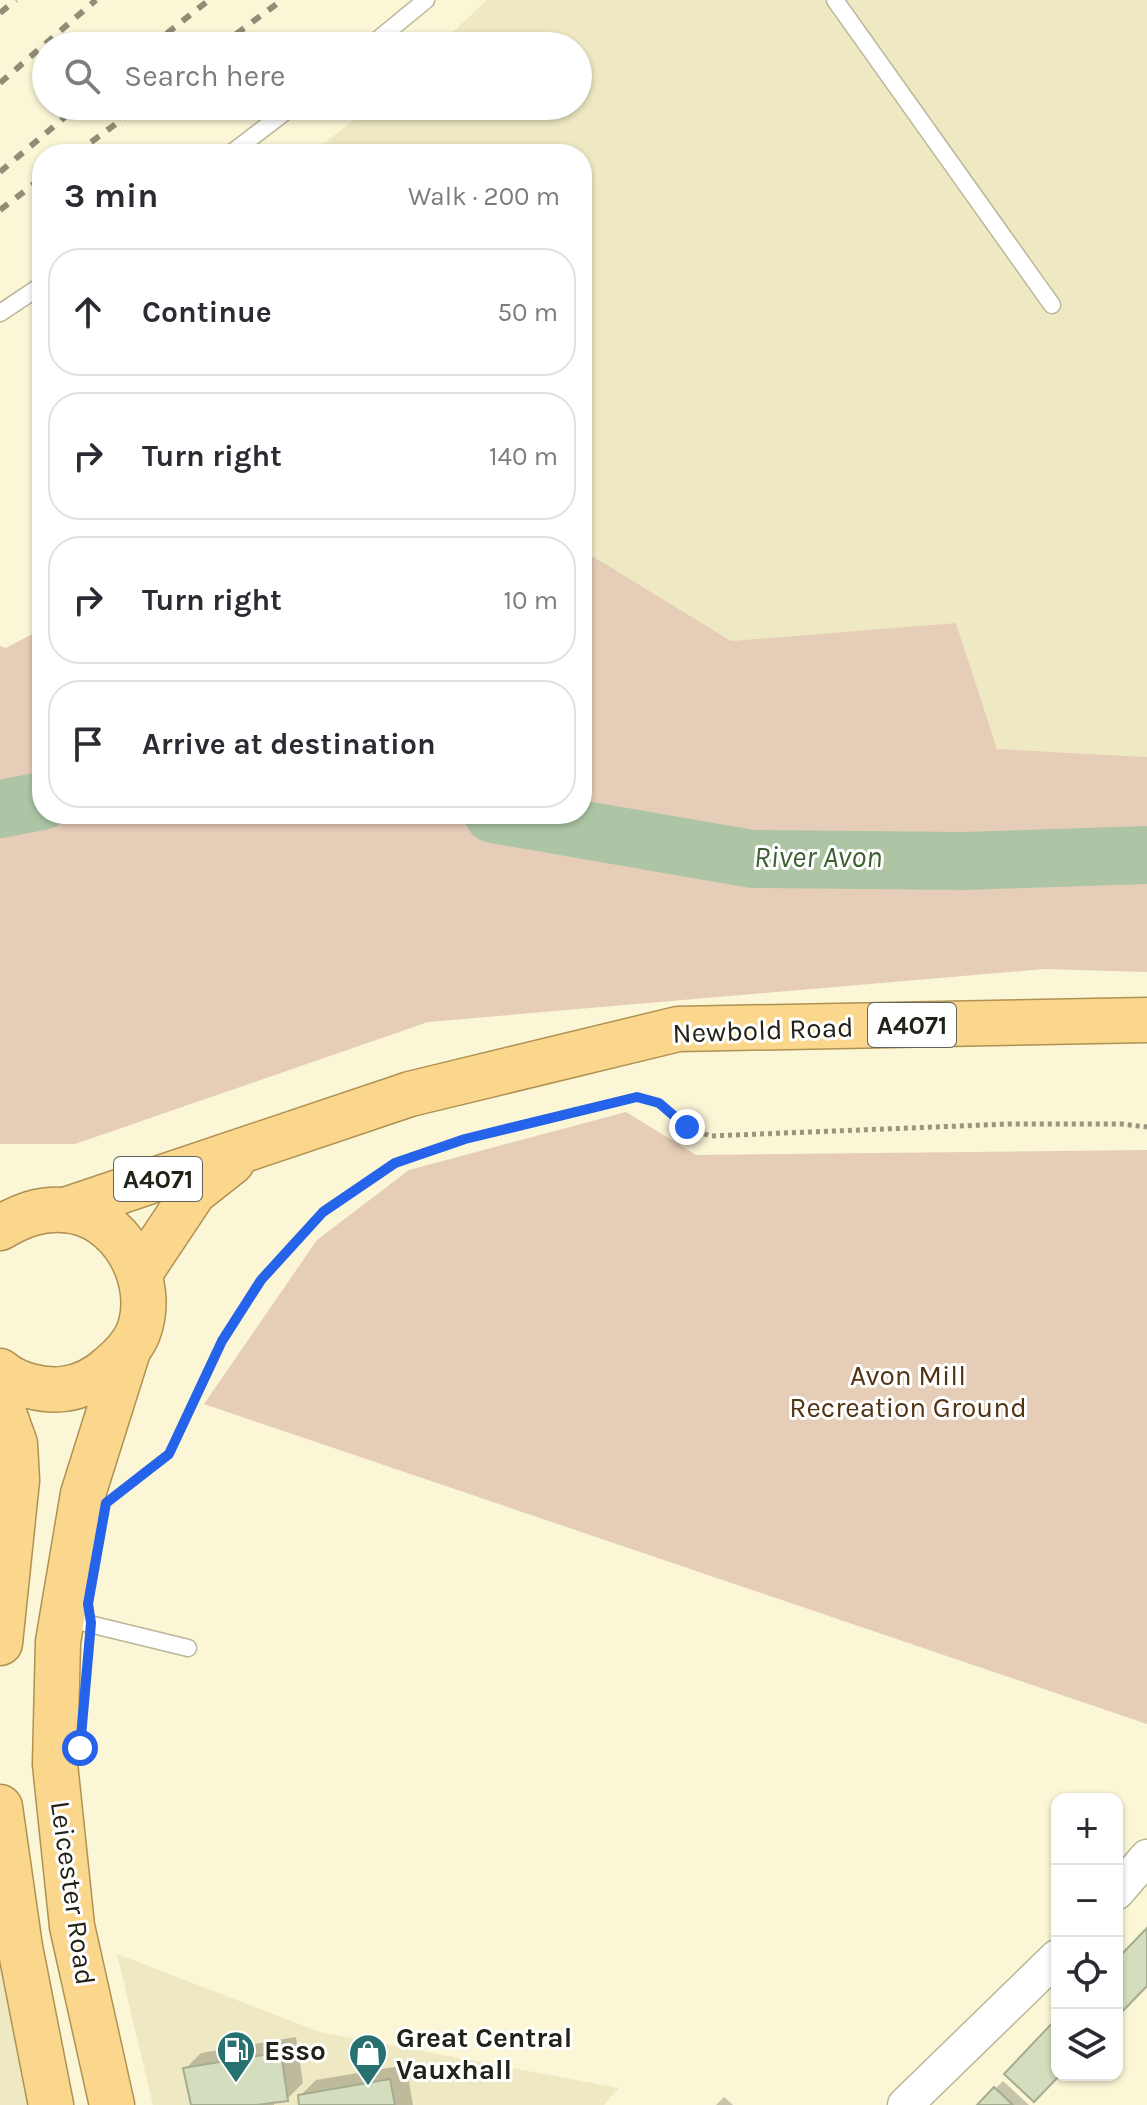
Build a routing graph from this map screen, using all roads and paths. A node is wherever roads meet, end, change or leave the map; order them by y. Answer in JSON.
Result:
{"nodes":[{"id":1,"x":426,"y":0,"type":"edge"},
{"id":2,"x":835,"y":0,"type":"edge"},
{"id":3,"x":387,"y":32,"type":"edge"},
{"id":4,"x":275,"y":120,"type":"edge"},
{"id":5,"x":243,"y":144,"type":"edge"},
{"id":6,"x":32,"y":292,"type":"edge"},
{"id":7,"x":1052,"y":305,"type":"dead end"},
{"id":8,"x":0,"y":313,"type":"edge"},
{"id":9,"x":1147,"y":1020,"type":"edge"},
{"id":10,"x":1147,"y":1127,"type":"edge"},
{"id":11,"x":251,"y":1147,"type":"junction"},
{"id":12,"x":65,"y":1210,"type":"junction"},
{"id":13,"x":0,"y":1227,"type":"edge"},
{"id":14,"x":140,"y":1273,"type":"junction"},
{"id":15,"x":128,"y":1351,"type":"junction"},
{"id":16,"x":0,"y":1371,"type":"edge"},
{"id":17,"x":0,"y":1402,"type":"edge"},
{"id":18,"x":118,"y":1493,"type":"dead end"},
{"id":19,"x":63,"y":1617,"type":"junction"},
{"id":20,"x":0,"y":1643,"type":"edge"},
{"id":21,"x":188,"y":1648,"type":"dead end"},
{"id":22,"x":0,"y":1807,"type":"edge"},
{"id":23,"x":1147,"y":1857,"type":"edge"},
{"id":24,"x":1123,"y":1885,"type":"edge"},
{"id":25,"x":1051,"y":1963,"type":"edge"},
{"id":26,"x":51,"y":2105,"type":"edge"},
{"id":27,"x":112,"y":2105,"type":"edge"},
{"id":28,"x":905,"y":2105,"type":"edge"}],
"edges":[{"from":1,"to":3,"type":"lane"},
{"from":2,"to":7,"type":"lane"},
{"from":4,"to":5,"type":"lane"},
{"from":6,"to":8,"type":"lane"},
{"from":9,"to":11,"type":"highway","name":"Newbold Road","number":"A4071"},
{"from":10,"to":18,"type":"path"},
{"from":11,"to":12,"type":"highway","name":"Newbold Road","number":"A4071"},
{"from":11,"to":14,"type":"highway","name":"Newbold Road","number":"A4071"},
{"from":12,"to":13,"type":"highway","name":"Newbold Road"},
{"from":12,"to":14,"type":"highway"},
{"from":14,"to":15,"type":"highway","name":"Leicester Road"},
{"from":15,"to":16,"type":"highway"},
{"from":15,"to":19,"type":"highway","name":"Leicester Road"},
{"from":17,"to":20,"type":"highway"},
{"from":19,"to":21,"type":"lane"},
{"from":19,"to":27,"type":"highway","name":"Leicester Road"},
{"from":22,"to":26,"type":"highway","name":"Leicester Road"},
{"from":23,"to":24,"type":"street"},
{"from":25,"to":28,"type":"street"}]}
